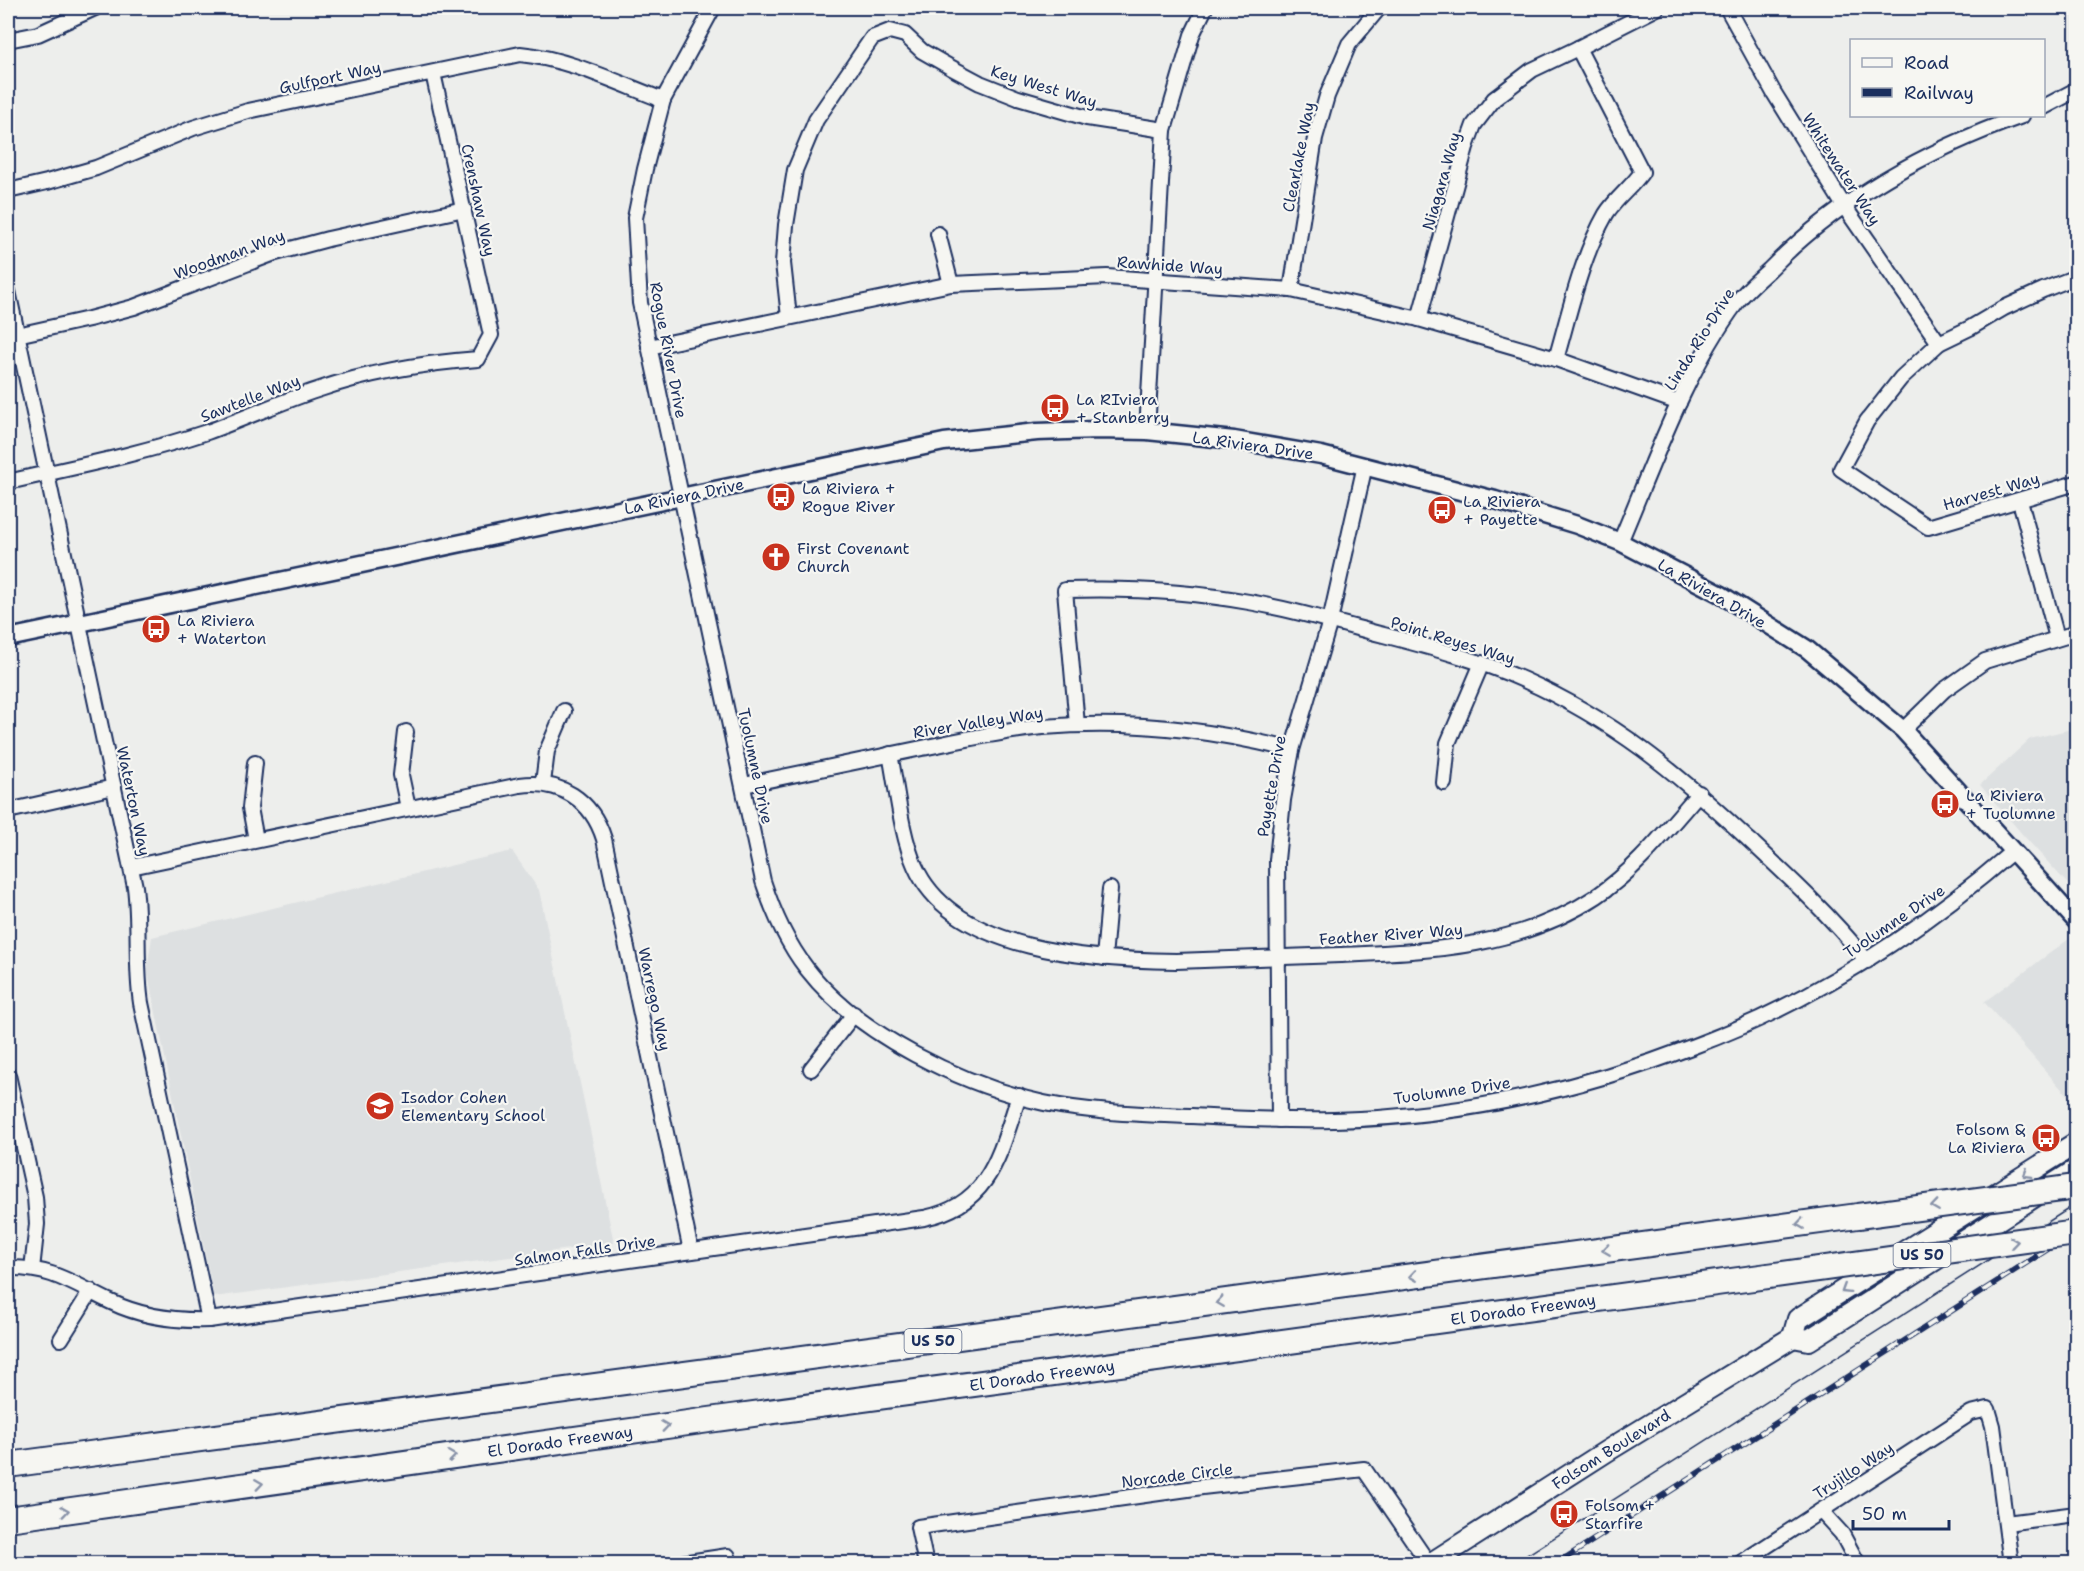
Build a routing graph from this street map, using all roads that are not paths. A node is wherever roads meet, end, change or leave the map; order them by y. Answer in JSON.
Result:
{"nodes":[{"id":1,"x":95,"y":8,"type":"edge"},
{"id":2,"x":713,"y":8,"type":"edge"},
{"id":3,"x":1205,"y":8,"type":"edge"},
{"id":4,"x":1379,"y":8,"type":"edge"},
{"id":5,"x":1657,"y":8,"type":"edge"},
{"id":6,"x":1727,"y":8,"type":"edge"},
{"id":7,"x":8,"y":40,"type":"edge"},
{"id":8,"x":1578,"y":48,"type":"junction"},
{"id":9,"x":433,"y":73,"type":"junction"},
{"id":10,"x":2076,"y":90,"type":"edge"},
{"id":11,"x":663,"y":100,"type":"junction"},
{"id":12,"x":2045,"y":106,"type":"edge"},
{"id":13,"x":2019,"y":117,"type":"edge"},
{"id":14,"x":1164,"y":130,"type":"junction"},
{"id":15,"x":8,"y":191,"type":"edge"},
{"id":16,"x":1844,"y":206,"type":"junction"},
{"id":17,"x":464,"y":209,"type":"junction"},
{"id":18,"x":938,"y":234,"type":"dead end"},
{"id":19,"x":2076,"y":277,"type":"edge"},
{"id":20,"x":1157,"y":280,"type":"junction"},
{"id":21,"x":951,"y":284,"type":"junction"},
{"id":22,"x":8,"y":291,"type":"edge"},
{"id":23,"x":1291,"y":291,"type":"junction"},
{"id":24,"x":789,"y":317,"type":"junction"},
{"id":25,"x":1419,"y":319,"type":"junction"},
{"id":26,"x":491,"y":335,"type":"joint"},
{"id":27,"x":12,"y":336,"type":"edge"},
{"id":28,"x":1939,"y":343,"type":"junction"},
{"id":29,"x":649,"y":347,"type":"junction"},
{"id":30,"x":1556,"y":358,"type":"junction"},
{"id":31,"x":1679,"y":403,"type":"junction"},
{"id":32,"x":1147,"y":431,"type":"junction"},
{"id":33,"x":1365,"y":465,"type":"junction"},
{"id":34,"x":47,"y":473,"type":"junction"},
{"id":35,"x":8,"y":482,"type":"edge"},
{"id":36,"x":2076,"y":483,"type":"edge"},
{"id":37,"x":683,"y":496,"type":"junction"},
{"id":38,"x":2020,"y":501,"type":"junction"},
{"id":39,"x":1620,"y":542,"type":"junction"},
{"id":40,"x":1330,"y":621,"type":"junction"},
{"id":41,"x":79,"y":622,"type":"junction"},
{"id":42,"x":2076,"y":633,"type":"edge"},
{"id":43,"x":8,"y":638,"type":"edge"},
{"id":44,"x":2057,"y":638,"type":"junction"},
{"id":45,"x":1482,"y":663,"type":"junction"},
{"id":46,"x":564,"y":711,"type":"dead end"},
{"id":47,"x":1077,"y":725,"type":"junction"},
{"id":48,"x":1903,"y":730,"type":"junction"},
{"id":49,"x":406,"y":732,"type":"dead end"},
{"id":50,"x":1292,"y":750,"type":"junction"},
{"id":51,"x":890,"y":754,"type":"junction"},
{"id":52,"x":255,"y":763,"type":"dead end"},
{"id":53,"x":543,"y":783,"type":"junction"},
{"id":54,"x":1444,"y":783,"type":"dead end"},
{"id":55,"x":744,"y":785,"type":"junction"},
{"id":56,"x":114,"y":787,"type":"junction"},
{"id":57,"x":1699,"y":793,"type":"junction"},
{"id":58,"x":408,"y":808,"type":"junction"},
{"id":59,"x":8,"y":811,"type":"edge"},
{"id":60,"x":256,"y":840,"type":"junction"},
{"id":61,"x":2013,"y":851,"type":"junction"},
{"id":62,"x":131,"y":867,"type":"junction"},
{"id":63,"x":1110,"y":889,"type":"dead end"},
{"id":64,"x":2076,"y":921,"type":"edge"},
{"id":65,"x":1278,"y":957,"type":"junction"},
{"id":66,"x":1104,"y":958,"type":"junction"},
{"id":67,"x":1867,"y":961,"type":"junction"},
{"id":68,"x":854,"y":1014,"type":"junction"},
{"id":69,"x":811,"y":1069,"type":"dead end"},
{"id":70,"x":8,"y":1075,"type":"edge"},
{"id":71,"x":1019,"y":1096,"type":"junction"},
{"id":72,"x":1280,"y":1120,"type":"junction"},
{"id":73,"x":2076,"y":1143,"type":"edge"},
{"id":74,"x":2076,"y":1170,"type":"edge"},
{"id":75,"x":2076,"y":1187,"type":"edge"},
{"id":76,"x":2076,"y":1233,"type":"edge"},
{"id":77,"x":691,"y":1251,"type":"junction"},
{"id":78,"x":8,"y":1268,"type":"edge"},
{"id":79,"x":32,"y":1269,"type":"junction"},
{"id":80,"x":91,"y":1291,"type":"junction"},
{"id":81,"x":209,"y":1320,"type":"junction"},
{"id":82,"x":1793,"y":1337,"type":"junction"},
{"id":83,"x":61,"y":1339,"type":"dead end"},
{"id":84,"x":8,"y":1465,"type":"edge"},
{"id":85,"x":1821,"y":1511,"type":"junction"},
{"id":86,"x":2076,"y":1514,"type":"edge"},
{"id":87,"x":8,"y":1519,"type":"edge"},
{"id":88,"x":2006,"y":1523,"type":"junction"},
{"id":89,"x":728,"y":1560,"type":"edge"},
{"id":90,"x":675,"y":1563,"type":"edge"},
{"id":91,"x":926,"y":1563,"type":"edge"},
{"id":92,"x":1430,"y":1563,"type":"edge"},
{"id":93,"x":1738,"y":1563,"type":"edge"},
{"id":94,"x":1858,"y":1563,"type":"edge"},
{"id":95,"x":2011,"y":1563,"type":"edge"}],
"edges":[{"from":1,"to":7,"type":"street"},
{"from":2,"to":11,"type":"street","name":"Rogue River Drive"},
{"from":3,"to":14,"type":"street"},
{"from":4,"to":23,"type":"street","name":"Clearlake Way"},
{"from":5,"to":8,"type":"street","name":"Niagara Way"},
{"from":6,"to":16,"type":"street","name":"Whitewater Way"},
{"from":8,"to":25,"type":"street","name":"Niagara Way"},
{"from":8,"to":30,"type":"street"},
{"from":9,"to":11,"type":"street","name":"Gulfport Way"},
{"from":9,"to":15,"type":"street","name":"Gulfport Way"},
{"from":9,"to":17,"type":"street","name":"Crenshaw Way"},
{"from":10,"to":12,"type":"street"},
{"from":11,"to":29,"type":"street","name":"Rogue River Drive"},
{"from":13,"to":16,"type":"street","name":"Linda Rio Drive"},
{"from":14,"to":20,"type":"street"},
{"from":14,"to":24,"type":"street","name":"Key West Way"},
{"from":16,"to":28,"type":"street","name":"Whitewater Way"},
{"from":16,"to":31,"type":"street","name":"Linda Rio Drive"},
{"from":17,"to":26,"type":"street","name":"Crenshaw Way"},
{"from":17,"to":27,"type":"street","name":"Woodman Way"},
{"from":18,"to":21,"type":"street"},
{"from":19,"to":28,"type":"street"},
{"from":20,"to":21,"type":"street","name":"Rawhide Way"},
{"from":20,"to":23,"type":"street","name":"Rawhide Way"},
{"from":20,"to":32,"type":"street"},
{"from":21,"to":24,"type":"street","name":"Rawhide Way"},
{"from":22,"to":27,"type":"street","name":"Waterton Way"},
{"from":23,"to":25,"type":"street","name":"Rawhide Way"},
{"from":24,"to":29,"type":"street","name":"Rawhide Way"},
{"from":25,"to":30,"type":"street","name":"Rawhide Way"},
{"from":26,"to":34,"type":"street","name":"Sawtelle Way"},
{"from":27,"to":34,"type":"street","name":"Waterton Way"},
{"from":28,"to":38,"type":"street","name":"Harvest Way"},
{"from":29,"to":37,"type":"street","name":"Rogue River Drive"},
{"from":30,"to":31,"type":"street","name":"Rawhide Way"},
{"from":31,"to":39,"type":"street","name":"Linda Rio Drive"},
{"from":32,"to":33,"type":"street","name":"La Riviera Drive"},
{"from":32,"to":37,"type":"street","name":"La Riviera Drive"},
{"from":33,"to":39,"type":"street","name":"La Riviera Drive"},
{"from":33,"to":40,"type":"street","name":"Payette Drive"},
{"from":34,"to":35,"type":"street","name":"Sawtelle Way"},
{"from":34,"to":41,"type":"street","name":"Waterton Way"},
{"from":36,"to":38,"type":"street","name":"Harvest Way"},
{"from":37,"to":41,"type":"street","name":"La Riviera Drive"},
{"from":37,"to":55,"type":"street","name":"Tuolumne Drive"},
{"from":38,"to":44,"type":"street"},
{"from":39,"to":48,"type":"street","name":"La Riviera Drive"},
{"from":40,"to":45,"type":"street","name":"Point Reyes Way"},
{"from":40,"to":47,"type":"street","name":"Point Reyes Way"},
{"from":40,"to":50,"type":"street","name":"Payette Drive"},
{"from":41,"to":43,"type":"street","name":"La Riviera Drive"},
{"from":41,"to":56,"type":"street","name":"Waterton Way"},
{"from":42,"to":44,"type":"street"},
{"from":44,"to":48,"type":"street"},
{"from":45,"to":54,"type":"street"},
{"from":45,"to":57,"type":"street","name":"Point Reyes Way"},
{"from":46,"to":53,"type":"street"},
{"from":47,"to":50,"type":"street","name":"River Valley Way"},
{"from":47,"to":51,"type":"street","name":"River Valley Way"},
{"from":48,"to":61,"type":"street","name":"La Riviera Drive"},
{"from":49,"to":58,"type":"street"},
{"from":50,"to":65,"type":"street","name":"Payette Drive"},
{"from":51,"to":55,"type":"street","name":"River Valley Way"},
{"from":51,"to":66,"type":"street","name":"Feather River Way"},
{"from":52,"to":60,"type":"street"},
{"from":53,"to":58,"type":"street","name":"Warrego Way"},
{"from":53,"to":77,"type":"street","name":"Warrego Way"},
{"from":55,"to":68,"type":"street","name":"Tuolumne Drive"},
{"from":56,"to":59,"type":"street"},
{"from":56,"to":62,"type":"street","name":"Waterton Way"},
{"from":57,"to":65,"type":"street","name":"Feather River Way"},
{"from":57,"to":67,"type":"street","name":"Point Reyes Way"},
{"from":58,"to":60,"type":"street","name":"Warrego Way"},
{"from":60,"to":62,"type":"street","name":"Warrego Way"},
{"from":61,"to":64,"type":"street","name":"La Riviera Drive"},
{"from":61,"to":67,"type":"street","name":"Tuolumne Drive"},
{"from":62,"to":81,"type":"street","name":"Waterton Way"},
{"from":63,"to":66,"type":"street"},
{"from":65,"to":66,"type":"street","name":"Feather River Way"},
{"from":65,"to":72,"type":"street","name":"Payette Drive"},
{"from":67,"to":72,"type":"street","name":"Tuolumne Drive"},
{"from":68,"to":69,"type":"street"},
{"from":68,"to":71,"type":"street","name":"Tuolumne Drive"},
{"from":70,"to":79,"type":"street"},
{"from":71,"to":72,"type":"street","name":"Tuolumne Drive"},
{"from":71,"to":77,"type":"street","name":"Salmon Falls Drive"},
{"from":73,"to":82,"type":"main road","name":"Folsom Boulevard","one_way":true},
{"from":74,"to":82,"type":"main road","name":"Folsom Boulevard"},
{"from":75,"to":84,"type":"highway","number":"US 50","one_way":true,"bridge":true},
{"from":87,"to":76,"type":"highway","name":"El Dorado Freeway","number":"US 50","one_way":true,"bridge":true},
{"from":77,"to":81,"type":"street","name":"Salmon Falls Drive"},
{"from":78,"to":79,"type":"street","name":"Salmon Falls Drive"},
{"from":79,"to":80,"type":"street","name":"Salmon Falls Drive"},
{"from":80,"to":81,"type":"street","name":"Salmon Falls Drive"},
{"from":80,"to":83,"type":"street"},
{"from":82,"to":92,"type":"main road","name":"Folsom Boulevard"},
{"from":85,"to":88,"type":"street","name":"Trujillo Way"},
{"from":85,"to":93,"type":"street","name":"Trujillo Way"},
{"from":85,"to":94,"type":"street"},
{"from":86,"to":88,"type":"street"},
{"from":88,"to":95,"type":"street"},
{"from":89,"to":90,"type":"street"},
{"from":91,"to":92,"type":"street","name":"Norcade Circle"}]}
